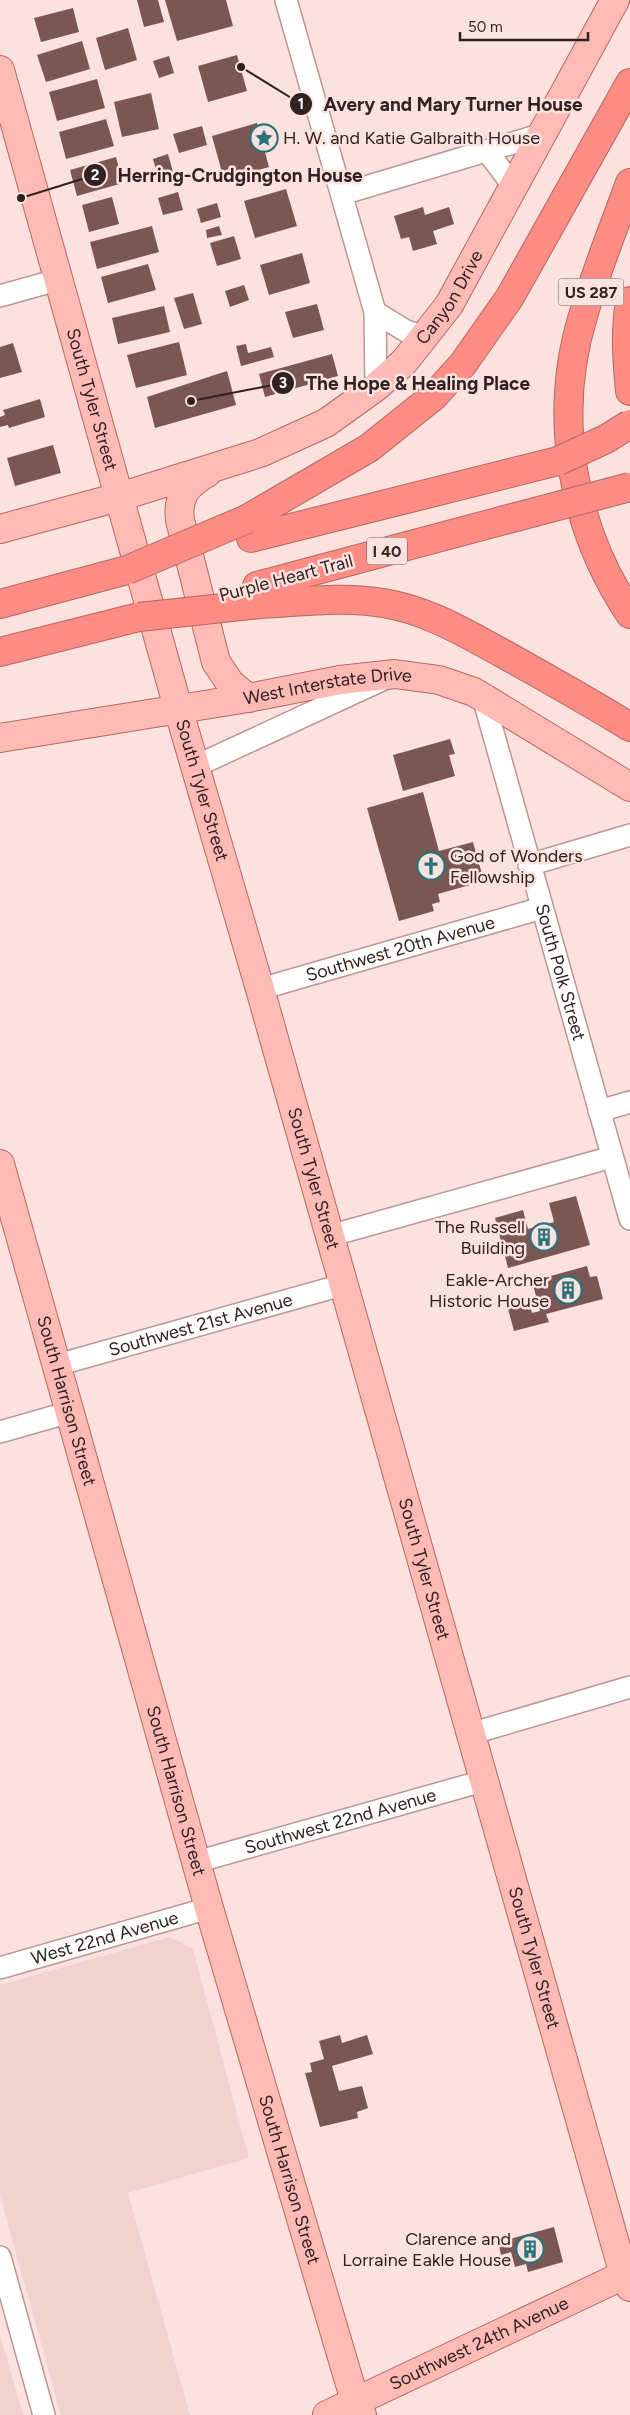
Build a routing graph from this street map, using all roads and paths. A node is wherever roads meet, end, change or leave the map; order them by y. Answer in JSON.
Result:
{"nodes":[{"id":1,"x":286,"y":0,"type":"edge"},
{"id":2,"x":615,"y":0,"type":"edge"},
{"id":3,"x":598,"y":12,"type":"edge"},
{"id":4,"x":0,"y":70,"type":"edge"},
{"id":5,"x":630,"y":83,"type":"edge"},
{"id":6,"x":543,"y":134,"type":"junction"},
{"id":7,"x":487,"y":151,"type":"junction"},
{"id":8,"x":630,"y":183,"type":"edge"},
{"id":9,"x":514,"y":187,"type":"junction"},
{"id":10,"x":342,"y":194,"type":"junction"},
{"id":11,"x":57,"y":280,"type":"junction"},
{"id":12,"x":0,"y":296,"type":"edge"},
{"id":13,"x":630,"y":301,"type":"edge"},
{"id":14,"x":375,"y":312,"type":"junction"},
{"id":15,"x":426,"y":337,"type":"junction"},
{"id":16,"x":376,"y":387,"type":"junction"},
{"id":17,"x":630,"y":391,"type":"edge"},
{"id":18,"x":630,"y":424,"type":"edge"},
{"id":19,"x":630,"y":441,"type":"edge"},
{"id":20,"x":558,"y":460,"type":"junction"},
{"id":21,"x":220,"y":466,"type":"junction"},
{"id":22,"x":630,"y":487,"type":"edge"},
{"id":23,"x":119,"y":497,"type":"junction"},
{"id":24,"x":0,"y":529,"type":"edge"},
{"id":25,"x":249,"y":529,"type":"junction"},
{"id":26,"x":259,"y":595,"type":"junction"},
{"id":27,"x":0,"y":604,"type":"edge"},
{"id":28,"x":630,"y":614,"type":"edge"},
{"id":29,"x":0,"y":652,"type":"edge"},
{"id":30,"x":395,"y":674,"type":"junction"},
{"id":31,"x":573,"y":692,"type":"junction"},
{"id":32,"x":483,"y":697,"type":"junction"},
{"id":33,"x":248,"y":698,"type":"junction"},
{"id":34,"x":178,"y":708,"type":"junction"},
{"id":35,"x":630,"y":717,"type":"edge"},
{"id":36,"x":630,"y":728,"type":"edge"},
{"id":37,"x":0,"y":738,"type":"edge"},
{"id":38,"x":196,"y":766,"type":"junction"},
{"id":39,"x":630,"y":787,"type":"edge"},
{"id":40,"x":630,"y":835,"type":"edge"},
{"id":41,"x":530,"y":865,"type":"junction"},
{"id":42,"x":542,"y":908,"type":"junction"},
{"id":43,"x":260,"y":989,"type":"junction"},
{"id":44,"x":630,"y":1102,"type":"edge"},
{"id":45,"x":599,"y":1111,"type":"junction"},
{"id":46,"x":612,"y":1157,"type":"junction"},
{"id":47,"x":0,"y":1164,"type":"edge"},
{"id":48,"x":630,"y":1219,"type":"edge"},
{"id":49,"x":329,"y":1236,"type":"junction"},
{"id":50,"x":342,"y":1285,"type":"junction"},
{"id":51,"x":57,"y":1365,"type":"junction"},
{"id":52,"x":70,"y":1412,"type":"junction"},
{"id":53,"x":0,"y":1432,"type":"edge"},
{"id":54,"x":630,"y":1687,"type":"edge"},
{"id":55,"x":470,"y":1734,"type":"junction"},
{"id":56,"x":483,"y":1781,"type":"junction"},
{"id":57,"x":196,"y":1862,"type":"junction"},
{"id":58,"x":209,"y":1908,"type":"junction"},
{"id":59,"x":0,"y":1968,"type":"edge"},
{"id":60,"x":0,"y":2257,"type":"edge"},
{"id":61,"x":628,"y":2278,"type":"edge"},
{"id":62,"x":358,"y":2408,"type":"edge"},
{"id":63,"x":44,"y":2415,"type":"edge"},
{"id":64,"x":327,"y":2415,"type":"edge"}],
"edges":[{"from":1,"to":10,"type":"street"},
{"from":2,"to":3,"type":"main road","name":"Canyon Drive"},
{"from":3,"to":6,"type":"main road","name":"Canyon Drive"},
{"from":4,"to":11,"type":"main road","name":"South Tyler Street"},
{"from":5,"to":25,"type":"highway"},
{"from":6,"to":7,"type":"street"},
{"from":6,"to":9,"type":"main road","name":"Canyon Drive"},
{"from":7,"to":9,"type":"street"},
{"from":7,"to":10,"type":"street"},
{"from":8,"to":28,"type":"highway","number":"US 287"},
{"from":9,"to":15,"type":"main road","name":"Canyon Drive"},
{"from":10,"to":14,"type":"street"},
{"from":11,"to":12,"type":"street"},
{"from":11,"to":23,"type":"main road","name":"South Tyler Street"},
{"from":13,"to":17,"type":"highway"},
{"from":14,"to":15,"type":"street"},
{"from":14,"to":16,"type":"street"},
{"from":15,"to":16,"type":"main road","name":"Canyon Drive"},
{"from":16,"to":21,"type":"main road","name":"Canyon Drive"},
{"from":18,"to":20,"type":"highway","bridge":true},
{"from":19,"to":20,"type":"highway","bridge":true},
{"from":20,"to":25,"type":"highway"},
{"from":21,"to":23,"type":"main road","name":"Canyon Drive"},
{"from":21,"to":33,"type":"main road"},
{"from":22,"to":26,"type":"highway","name":"Purple Heart Trail","number":"I 40","bridge":true},
{"from":23,"to":24,"type":"main road"},
{"from":23,"to":34,"type":"main road","name":"South Tyler Street"},
{"from":25,"to":27,"type":"highway","bridge":true},
{"from":26,"to":29,"type":"highway","bridge":true},
{"from":26,"to":31,"type":"highway"},
{"from":30,"to":32,"type":"main road","name":"West Interstate Drive"},
{"from":30,"to":33,"type":"main road","name":"West Interstate Drive"},
{"from":30,"to":38,"type":"street"},
{"from":31,"to":35,"type":"highway"},
{"from":31,"to":36,"type":"highway"},
{"from":32,"to":39,"type":"main road","name":"West Interstate Drive"},
{"from":32,"to":41,"type":"street","name":"South Polk Street"},
{"from":33,"to":34,"type":"main road","name":"West Interstate Drive"},
{"from":34,"to":37,"type":"main road","name":"West Interstate Drive"},
{"from":34,"to":38,"type":"main road","name":"South Tyler Street"},
{"from":38,"to":43,"type":"main road","name":"South Tyler Street"},
{"from":40,"to":41,"type":"street"},
{"from":41,"to":42,"type":"street","name":"South Polk Street"},
{"from":42,"to":43,"type":"street","name":"Southwest 20th Avenue"},
{"from":42,"to":45,"type":"street","name":"South Polk Street"},
{"from":43,"to":49,"type":"main road","name":"South Tyler Street"},
{"from":44,"to":45,"type":"street"},
{"from":45,"to":46,"type":"street","name":"South Polk Street"},
{"from":46,"to":48,"type":"street","name":"South Polk Street"},
{"from":46,"to":49,"type":"street"},
{"from":47,"to":51,"type":"main road","name":"South Harrison Street"},
{"from":49,"to":50,"type":"main road","name":"South Tyler Street"},
{"from":50,"to":51,"type":"street","name":"Southwest 21st Avenue"},
{"from":50,"to":55,"type":"main road","name":"South Tyler Street"},
{"from":51,"to":52,"type":"main road","name":"South Harrison Street"},
{"from":52,"to":53,"type":"street"},
{"from":52,"to":57,"type":"main road","name":"South Harrison Street"},
{"from":54,"to":55,"type":"street"},
{"from":55,"to":56,"type":"main road","name":"South Tyler Street"},
{"from":56,"to":57,"type":"street","name":"Southwest 22nd Avenue"},
{"from":56,"to":61,"type":"main road","name":"South Tyler Street"},
{"from":57,"to":58,"type":"main road","name":"South Harrison Street"},
{"from":58,"to":59,"type":"street","name":"West 22nd Avenue"},
{"from":58,"to":62,"type":"main road","name":"South Harrison Street"},
{"from":60,"to":63,"type":"street"},
{"from":61,"to":62,"type":"main road","name":"Southwest 24th Avenue"},
{"from":62,"to":64,"type":"main road","name":"Southwest 24th Avenue"}]}
